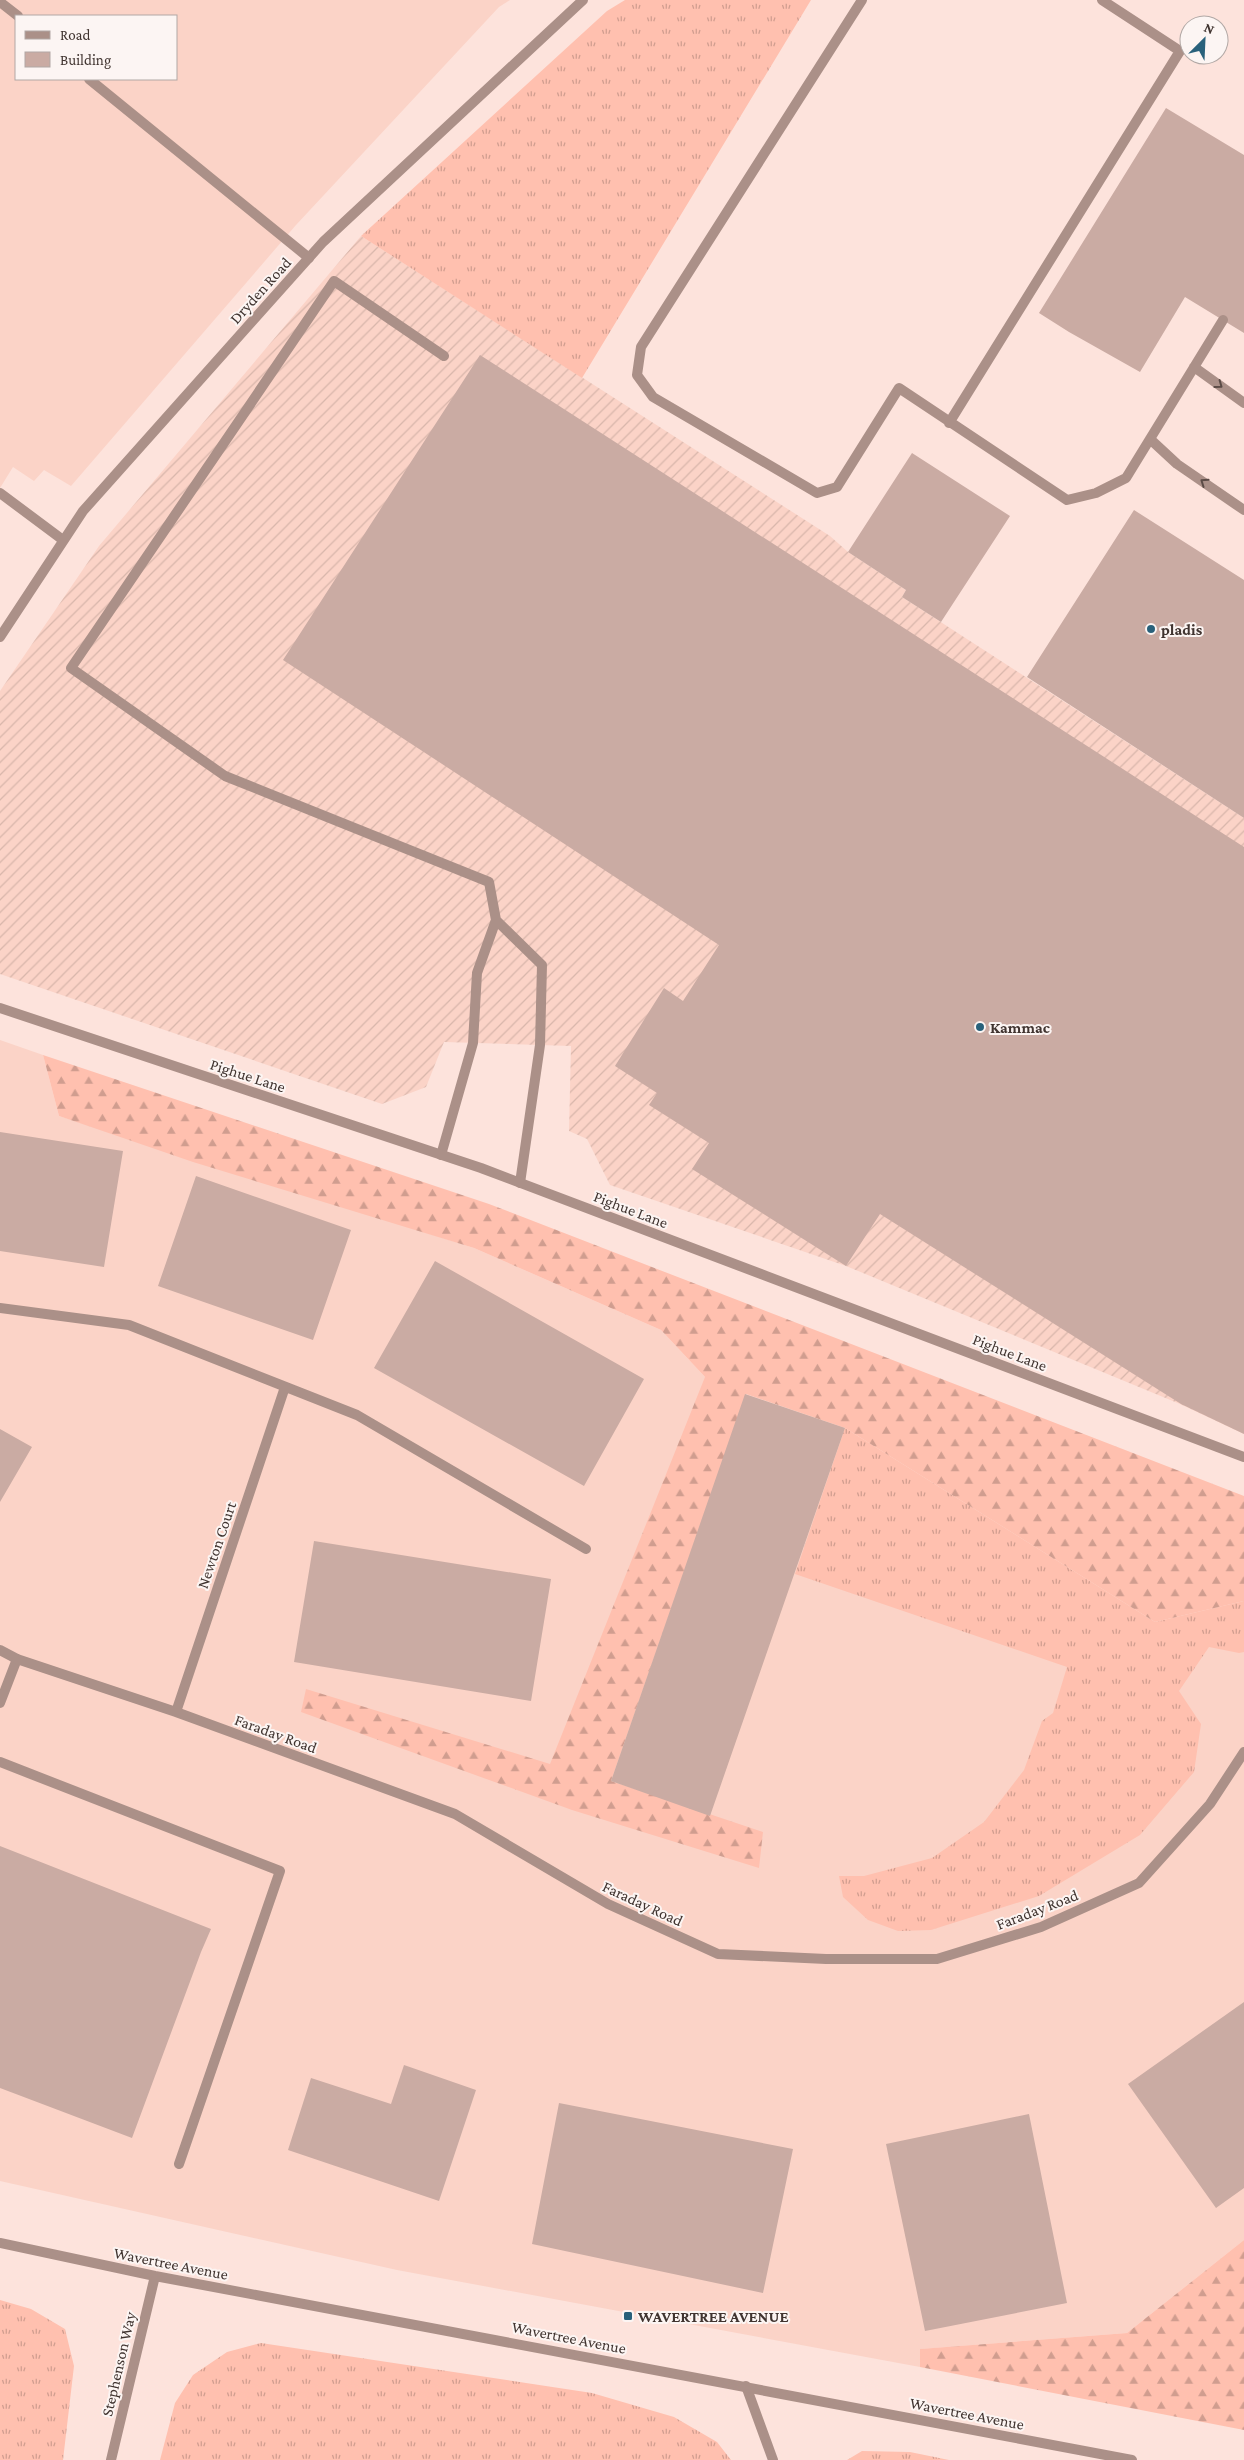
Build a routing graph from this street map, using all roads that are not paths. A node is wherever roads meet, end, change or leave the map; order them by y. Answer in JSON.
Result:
{"nodes":[{"id":1,"x":583,"y":0,"type":"edge"},
{"id":2,"x":862,"y":0,"type":"edge"},
{"id":3,"x":1102,"y":0,"type":"edge"},
{"id":4,"x":0,"y":2,"type":"edge"},
{"id":5,"x":17,"y":15,"type":"edge"},
{"id":6,"x":89,"y":80,"type":"edge"},
{"id":7,"x":309,"y":258,"type":"junction"},
{"id":8,"x":1222,"y":320,"type":"dead end"},
{"id":9,"x":444,"y":356,"type":"dead end"},
{"id":10,"x":1194,"y":367,"type":"junction"},
{"id":11,"x":1244,"y":404,"type":"edge"},
{"id":12,"x":949,"y":423,"type":"junction"},
{"id":13,"x":1150,"y":439,"type":"junction"},
{"id":14,"x":0,"y":493,"type":"edge"},
{"id":15,"x":1244,"y":510,"type":"edge"},
{"id":16,"x":63,"y":540,"type":"junction"},
{"id":17,"x":0,"y":637,"type":"edge"},
{"id":18,"x":496,"y":920,"type":"junction"},
{"id":19,"x":0,"y":1008,"type":"edge"},
{"id":20,"x":441,"y":1155,"type":"junction"},
{"id":21,"x":520,"y":1183,"type":"junction"},
{"id":22,"x":0,"y":1308,"type":"edge"},
{"id":23,"x":285,"y":1387,"type":"junction"},
{"id":24,"x":1244,"y":1457,"type":"edge"},
{"id":25,"x":586,"y":1549,"type":"dead end"},
{"id":26,"x":0,"y":1650,"type":"edge"},
{"id":27,"x":16,"y":1659,"type":"junction"},
{"id":28,"x":0,"y":1703,"type":"edge"},
{"id":29,"x":176,"y":1712,"type":"junction"},
{"id":30,"x":1244,"y":1752,"type":"edge"},
{"id":31,"x":0,"y":1762,"type":"edge"},
{"id":32,"x":179,"y":2164,"type":"dead end"},
{"id":33,"x":0,"y":2243,"type":"edge"},
{"id":34,"x":155,"y":2276,"type":"junction"},
{"id":35,"x":746,"y":2386,"type":"junction"},
{"id":36,"x":111,"y":2460,"type":"edge"},
{"id":37,"x":773,"y":2460,"type":"edge"},
{"id":38,"x":1132,"y":2460,"type":"edge"}],
"edges":[{"from":1,"to":7,"type":"street","name":"Dryden Road"},
{"from":2,"to":12,"type":"street"},
{"from":3,"to":12,"type":"street"},
{"from":4,"to":5,"type":"street"},
{"from":6,"to":7,"type":"street"},
{"from":7,"to":16,"type":"street","name":"Dryden Road"},
{"from":8,"to":10,"type":"street"},
{"from":9,"to":18,"type":"street"},
{"from":10,"to":11,"type":"street","one_way":true},
{"from":10,"to":13,"type":"street"},
{"from":12,"to":13,"type":"street"},
{"from":15,"to":13,"type":"street","one_way":true},
{"from":14,"to":16,"type":"street"},
{"from":16,"to":17,"type":"street","name":"Dryden Road"},
{"from":18,"to":20,"type":"street"},
{"from":18,"to":21,"type":"street"},
{"from":19,"to":20,"type":"street","name":"Pighue Lane"},
{"from":20,"to":21,"type":"street","name":"Pighue Lane"},
{"from":21,"to":24,"type":"street","name":"Pighue Lane"},
{"from":22,"to":23,"type":"street"},
{"from":23,"to":25,"type":"street"},
{"from":23,"to":29,"type":"street","name":"Newton Court"},
{"from":26,"to":27,"type":"street","name":"Faraday Road"},
{"from":27,"to":28,"type":"street"},
{"from":27,"to":29,"type":"street","name":"Faraday Road"},
{"from":29,"to":30,"type":"street","name":"Faraday Road"},
{"from":31,"to":32,"type":"street"},
{"from":33,"to":34,"type":"street","name":"Wavertree Avenue"},
{"from":34,"to":35,"type":"street","name":"Wavertree Avenue"},
{"from":34,"to":36,"type":"street","name":"Stephenson Way"},
{"from":35,"to":37,"type":"street"},
{"from":35,"to":38,"type":"street","name":"Wavertree Avenue"}]}
